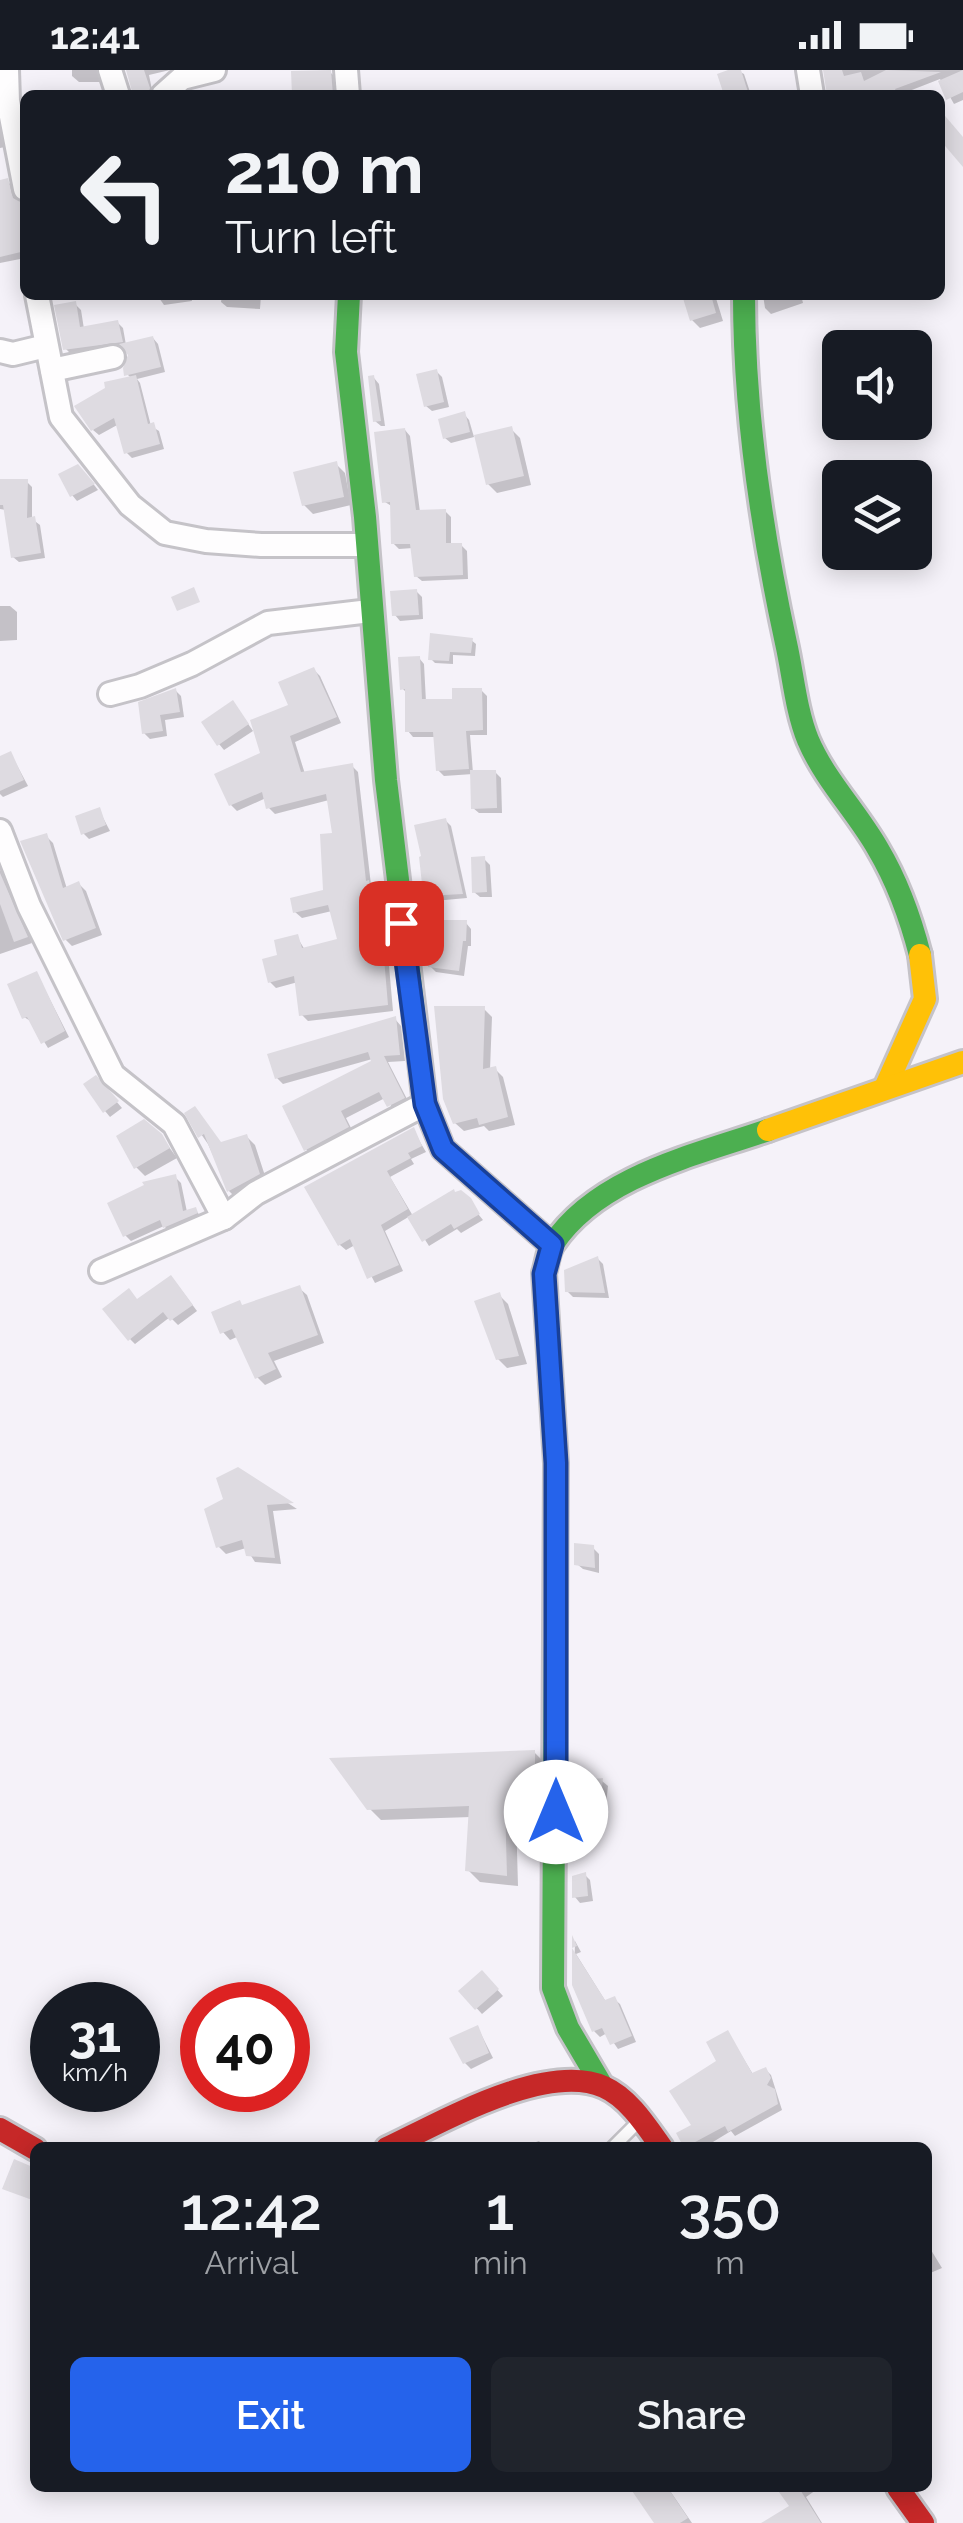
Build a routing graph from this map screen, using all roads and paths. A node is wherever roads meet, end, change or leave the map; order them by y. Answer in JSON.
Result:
{"nodes":[{"id":1,"x":7,"y":70,"type":"edge"},
{"id":2,"x":214,"y":70,"type":"edge"},
{"id":3,"x":169,"y":90,"type":"edge"},
{"id":4,"x":15,"y":160,"type":"edge"},
{"id":5,"x":38,"y":300,"type":"edge"},
{"id":6,"x":349,"y":300,"type":"edge"},
{"id":7,"x":744,"y":300,"type":"edge"},
{"id":8,"x":0,"y":350,"type":"edge"},
{"id":9,"x":113,"y":357,"type":"dead end"},
{"id":10,"x":49,"y":358,"type":"junction"},
{"id":11,"x":366,"y":546,"type":"junction"},
{"id":12,"x":370,"y":611,"type":"junction"},
{"id":13,"x":110,"y":694,"type":"dead end"},
{"id":14,"x":0,"y":832,"type":"edge"},
{"id":15,"x":963,"y":1062,"type":"edge"},
{"id":16,"x":885,"y":1088,"type":"junction"},
{"id":17,"x":425,"y":1104,"type":"junction"},
{"id":18,"x":224,"y":1218,"type":"junction"},
{"id":19,"x":552,"y":1245,"type":"junction"},
{"id":20,"x":101,"y":1271,"type":"dead end"},
{"id":21,"x":601,"y":2084,"type":"junction"},
{"id":22,"x":640,"y":2119,"type":"junction"},
{"id":23,"x":0,"y":2129,"type":"edge"},
{"id":24,"x":402,"y":2142,"type":"edge"},
{"id":25,"x":618,"y":2142,"type":"edge"},
{"id":26,"x":657,"y":2142,"type":"edge"},
{"id":27,"x":30,"y":2146,"type":"edge"},
{"id":28,"x":901,"y":2492,"type":"edge"},
{"id":29,"x":923,"y":2523,"type":"edge"}],
"edges":[{"from":1,"to":4,"type":"street"},
{"from":2,"to":3,"type":"street"},
{"from":5,"to":10,"type":"street"},
{"from":6,"to":11,"type":"street"},
{"from":7,"to":16,"type":"street"},
{"from":8,"to":10,"type":"street"},
{"from":9,"to":10,"type":"street"},
{"from":10,"to":11,"type":"street"},
{"from":11,"to":12,"type":"street"},
{"from":12,"to":13,"type":"street"},
{"from":12,"to":17,"type":"street"},
{"from":14,"to":18,"type":"street"},
{"from":15,"to":16,"type":"street"},
{"from":16,"to":19,"type":"street"},
{"from":17,"to":18,"type":"street"},
{"from":17,"to":19,"type":"street"},
{"from":18,"to":20,"type":"street"},
{"from":19,"to":21,"type":"street"},
{"from":21,"to":22,"type":"street"},
{"from":21,"to":24,"type":"street"},
{"from":22,"to":25,"type":"lane"},
{"from":22,"to":26,"type":"street"},
{"from":23,"to":27,"type":"street"},
{"from":28,"to":29,"type":"street"}]}
